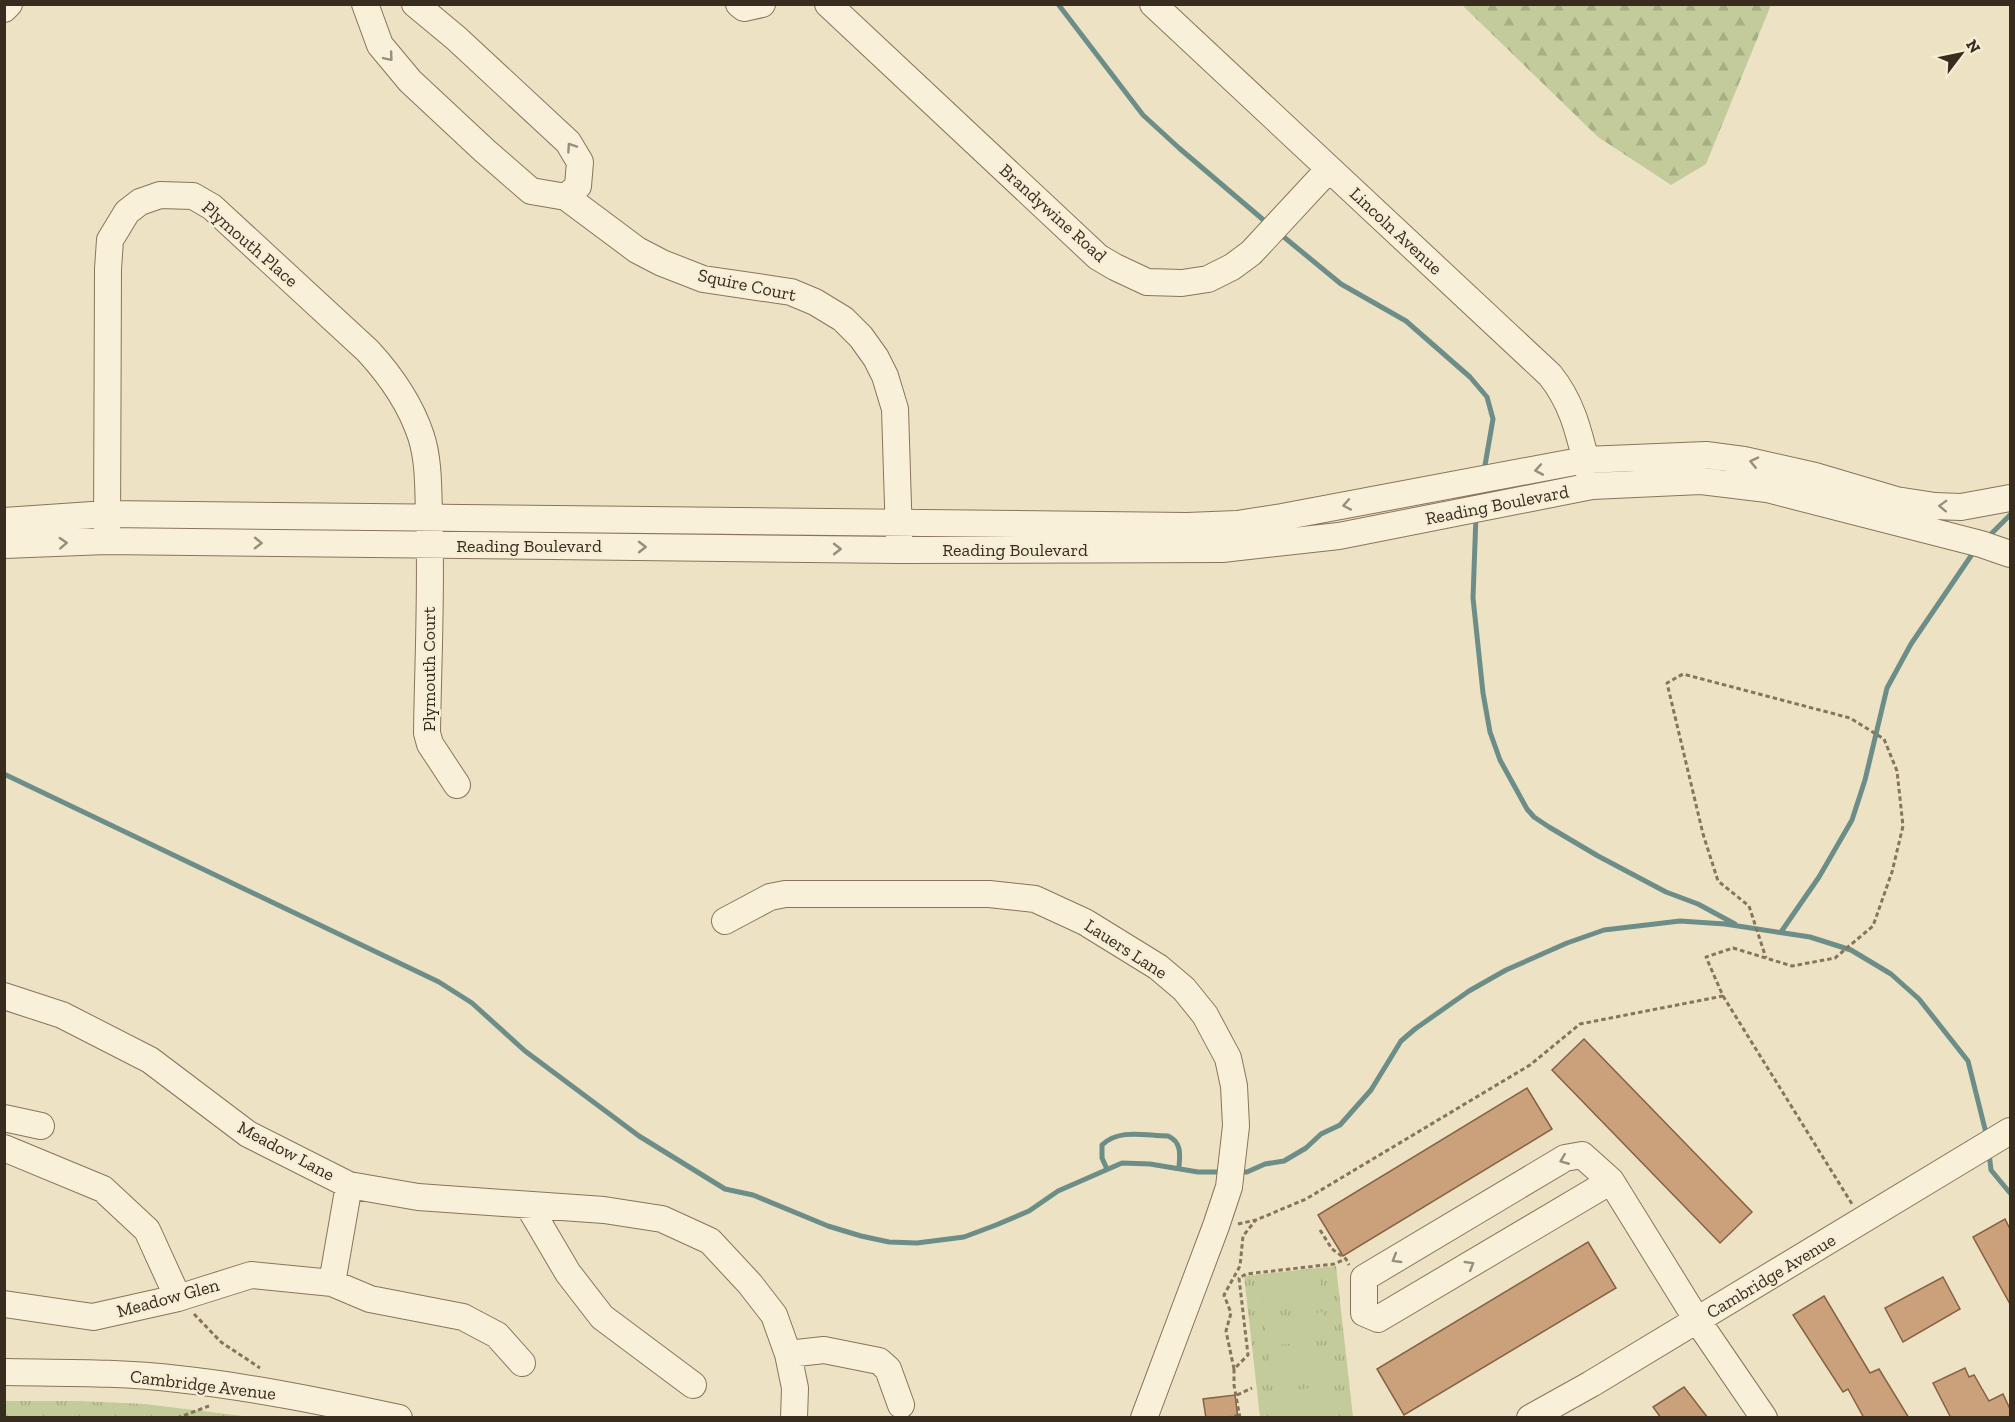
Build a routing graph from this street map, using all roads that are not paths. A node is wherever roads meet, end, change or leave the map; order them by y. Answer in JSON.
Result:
{"nodes":[{"id":1,"x":9,"y":4,"type":"edge"},
{"id":2,"x":365,"y":4,"type":"edge"},
{"id":3,"x":415,"y":4,"type":"edge"},
{"id":4,"x":739,"y":4,"type":"edge"},
{"id":5,"x":762,"y":4,"type":"edge"},
{"id":6,"x":828,"y":4,"type":"edge"},
{"id":7,"x":1153,"y":4,"type":"edge"},
{"id":8,"x":4,"y":9,"type":"edge"},
{"id":9,"x":1329,"y":169,"type":"junction"},
{"id":10,"x":566,"y":197,"type":"junction"},
{"id":11,"x":1585,"y":460,"type":"junction"},
{"id":12,"x":1592,"y":486,"type":"junction"},
{"id":13,"x":2007,"y":497,"type":"edge"},
{"id":14,"x":107,"y":514,"type":"junction"},
{"id":15,"x":429,"y":517,"type":"junction"},
{"id":16,"x":4,"y":521,"type":"edge"},
{"id":17,"x":899,"y":522,"type":"junction"},
{"id":18,"x":106,"y":541,"type":"junction"},
{"id":19,"x":4,"y":545,"type":"edge"},
{"id":20,"x":431,"y":546,"type":"junction"},
{"id":21,"x":899,"y":550,"type":"junction"},
{"id":22,"x":2007,"y":552,"type":"edge"},
{"id":23,"x":457,"y":785,"type":"dead end"},
{"id":24,"x":725,"y":921,"type":"dead end"},
{"id":25,"x":4,"y":996,"type":"edge"},
{"id":26,"x":4,"y":1118,"type":"edge"},
{"id":27,"x":40,"y":1126,"type":"dead end"},
{"id":28,"x":2010,"y":1131,"type":"edge"},
{"id":29,"x":4,"y":1148,"type":"edge"},
{"id":30,"x":1611,"y":1182,"type":"junction"},
{"id":31,"x":349,"y":1185,"type":"junction"},
{"id":32,"x":528,"y":1205,"type":"junction"},
{"id":33,"x":332,"y":1283,"type":"junction"},
{"id":34,"x":178,"y":1298,"type":"junction"},
{"id":35,"x":4,"y":1304,"type":"edge"},
{"id":36,"x":1697,"y":1320,"type":"junction"},
{"id":37,"x":788,"y":1354,"type":"junction"},
{"id":38,"x":522,"y":1362,"type":"dead end"},
{"id":39,"x":4,"y":1372,"type":"edge"},
{"id":40,"x":693,"y":1385,"type":"dead end"},
{"id":41,"x":902,"y":1405,"type":"dead end"},
{"id":42,"x":399,"y":1418,"type":"edge"},
{"id":43,"x":794,"y":1418,"type":"edge"},
{"id":44,"x":1144,"y":1418,"type":"edge"},
{"id":45,"x":1530,"y":1418,"type":"edge"},
{"id":46,"x":1764,"y":1418,"type":"edge"}],
"edges":[{"from":1,"to":8,"type":"street"},
{"from":2,"to":10,"type":"street","name":"Squire Court","one_way":true},
{"from":10,"to":3,"type":"street","one_way":true},
{"from":4,"to":5,"type":"street"},
{"from":6,"to":9,"type":"street","name":"Brandywine Road"},
{"from":7,"to":9,"type":"street","name":"Lincoln Avenue"},
{"from":9,"to":11,"type":"street","name":"Lincoln Avenue"},
{"from":10,"to":17,"type":"street","name":"Squire Court"},
{"from":11,"to":12,"type":"street","name":"Lincoln Avenue"},
{"from":13,"to":11,"type":"street","name":"Reading Boulevard","one_way":true},
{"from":11,"to":17,"type":"street","name":"Reading Boulevard","one_way":true},
{"from":12,"to":21,"type":"street","name":"Reading Boulevard"},
{"from":12,"to":22,"type":"street","name":"Reading Boulevard"},
{"from":13,"to":22,"type":"street"},
{"from":14,"to":15,"type":"street","name":"Reading Boulevard"},
{"from":14,"to":15,"type":"street","name":"Plymouth Place"},
{"from":14,"to":16,"type":"street","name":"Reading Boulevard"},
{"from":14,"to":18,"type":"street","name":"Plymouth Place"},
{"from":15,"to":17,"type":"street","name":"Reading Boulevard"},
{"from":15,"to":20,"type":"street","name":"Plymouth Place"},
{"from":17,"to":21,"type":"street","name":"Squire Court"},
{"from":19,"to":18,"type":"street","name":"Reading Boulevard","one_way":true},
{"from":18,"to":20,"type":"street","name":"Reading Boulevard","one_way":true},
{"from":20,"to":21,"type":"street","name":"Reading Boulevard","one_way":true},
{"from":20,"to":23,"type":"street","name":"Plymouth Court"},
{"from":24,"to":44,"type":"street","name":"Lauers Lane"},
{"from":25,"to":31,"type":"street","name":"Meadow Lane"},
{"from":26,"to":27,"type":"street"},
{"from":28,"to":36,"type":"street","name":"Cambridge Avenue"},
{"from":29,"to":34,"type":"street"},
{"from":30,"to":30,"type":"street","one_way":true},
{"from":30,"to":36,"type":"street"},
{"from":31,"to":32,"type":"street","name":"Meadow Lane"},
{"from":31,"to":33,"type":"street"},
{"from":32,"to":37,"type":"street","name":"Meadow Lane"},
{"from":32,"to":40,"type":"street"},
{"from":33,"to":34,"type":"street","name":"Meadow Glen"},
{"from":33,"to":38,"type":"street","name":"Meadow Glen"},
{"from":34,"to":35,"type":"street","name":"Meadow Glen"},
{"from":36,"to":45,"type":"street","name":"Cambridge Avenue"},
{"from":36,"to":46,"type":"street"},
{"from":37,"to":41,"type":"street"},
{"from":37,"to":43,"type":"street","name":"Meadow Lane"},
{"from":39,"to":42,"type":"street","name":"Cambridge Avenue"}]}
